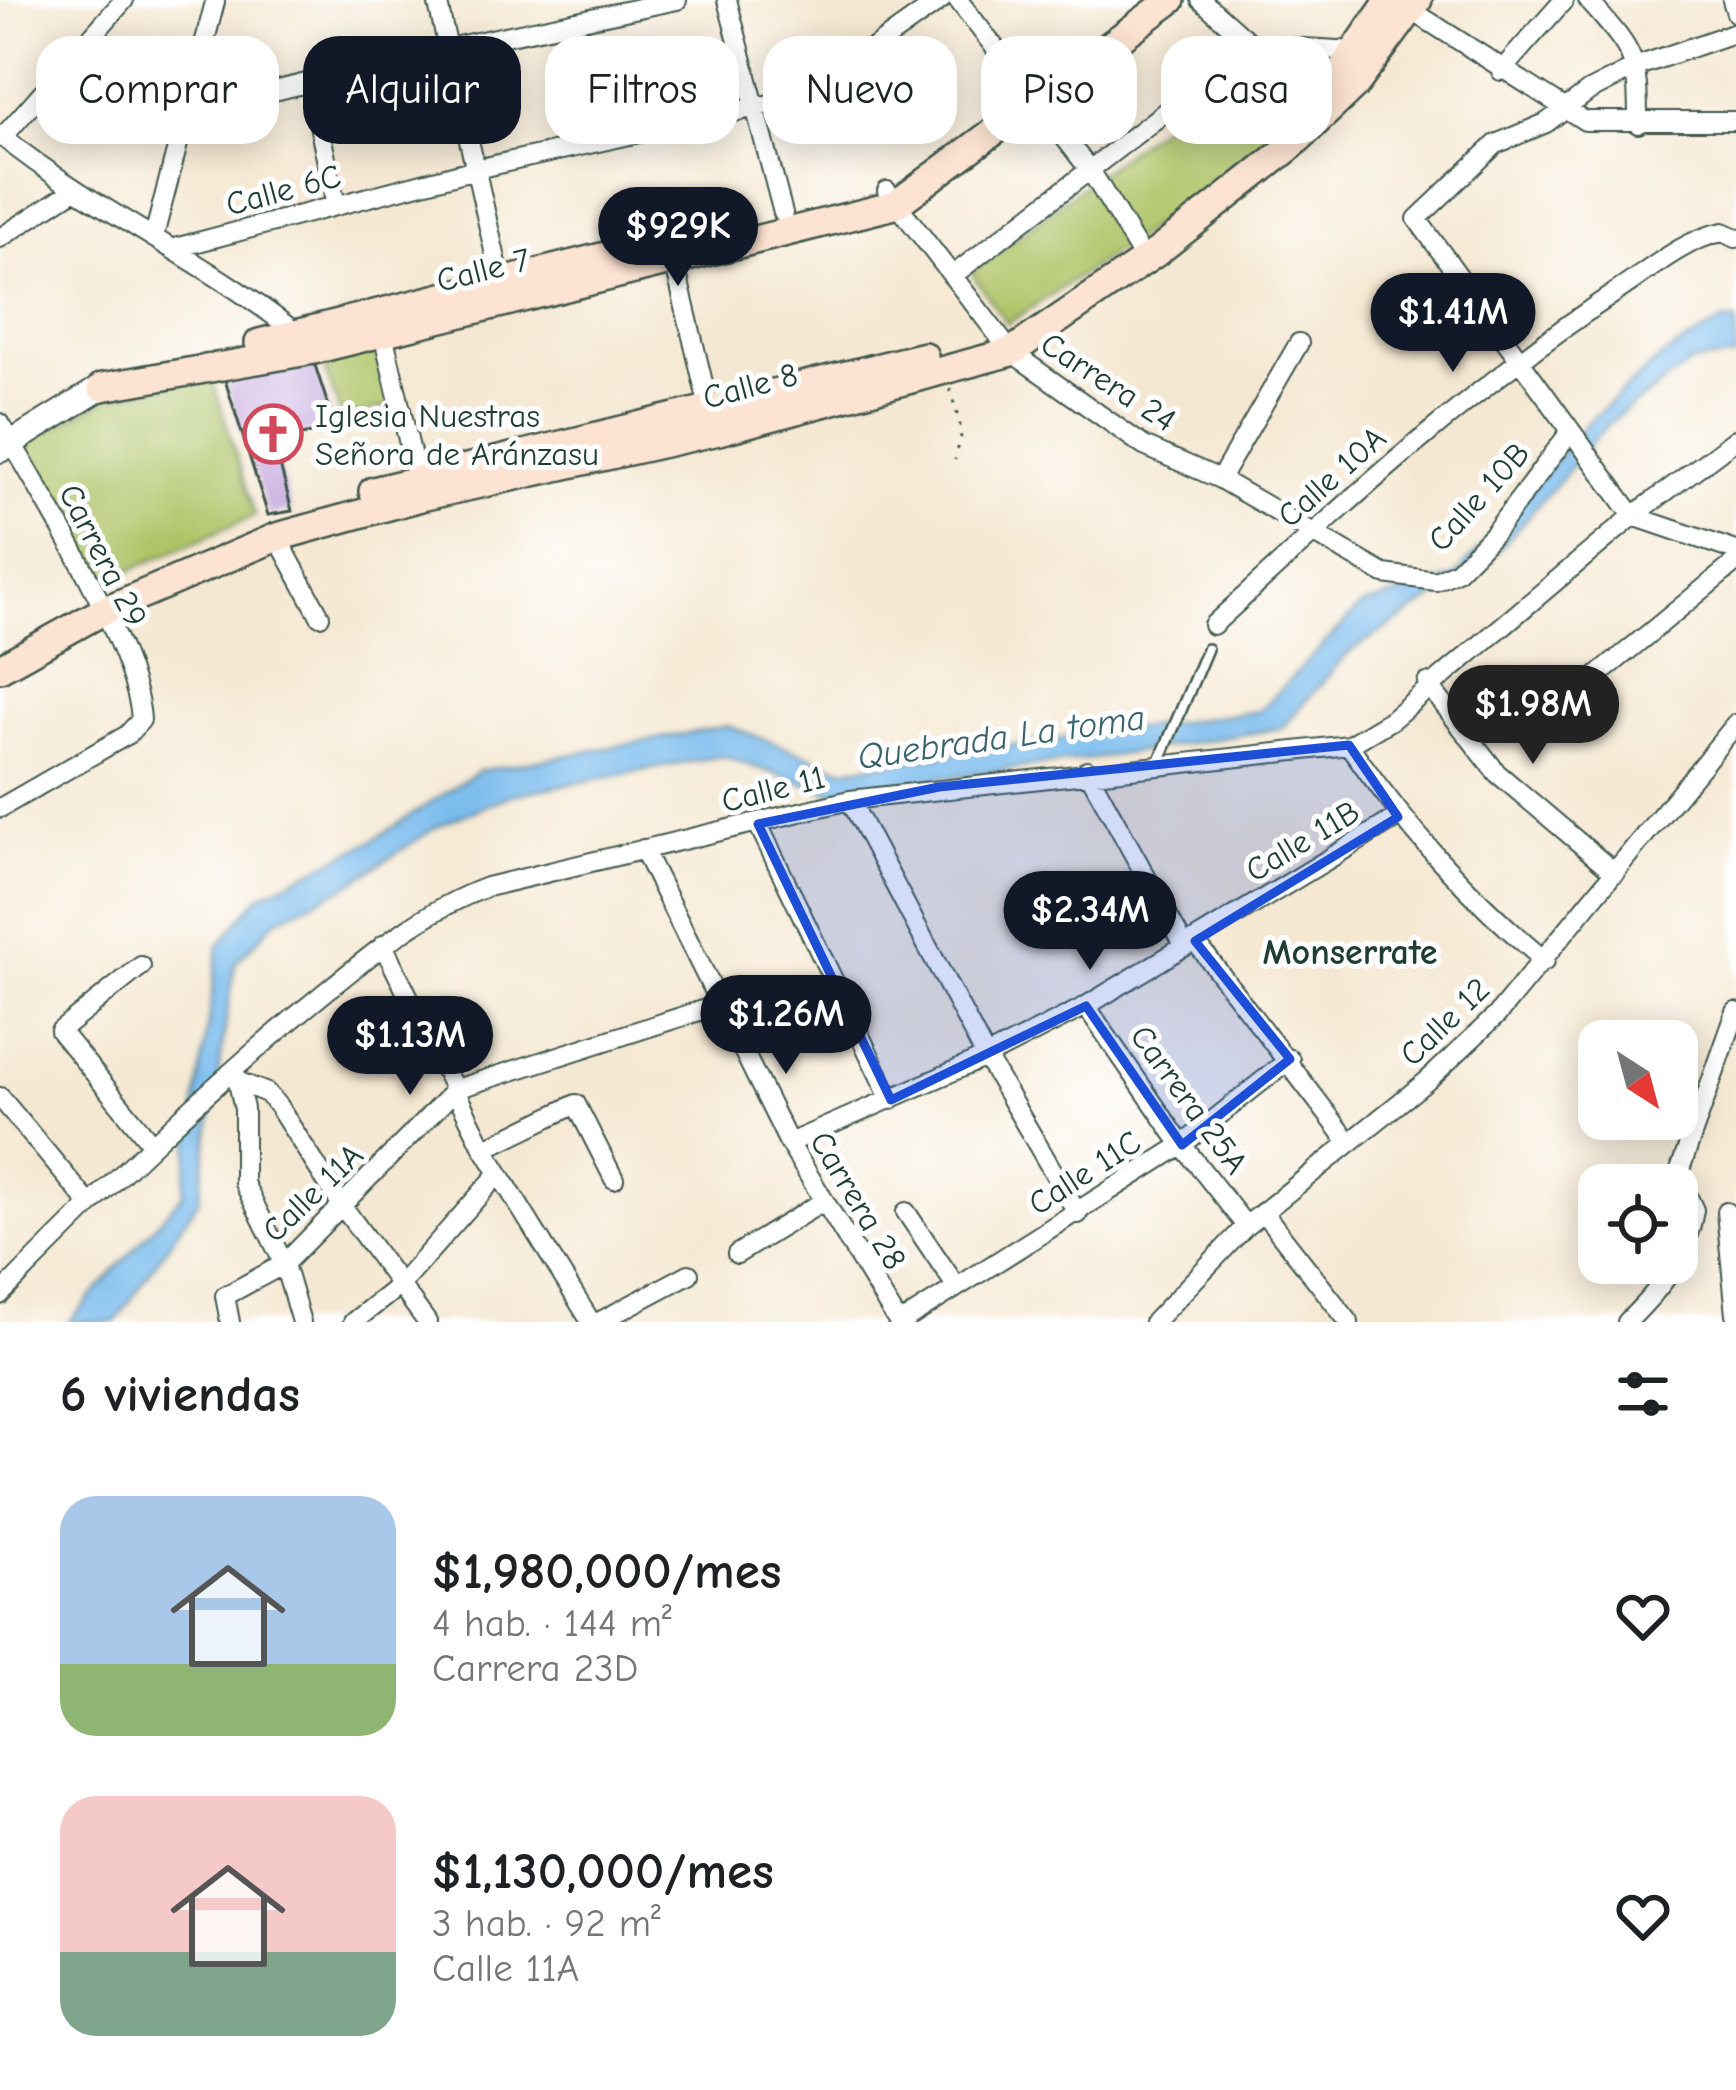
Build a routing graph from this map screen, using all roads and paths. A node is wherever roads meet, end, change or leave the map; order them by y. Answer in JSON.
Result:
{"nodes":[{"id":1,"x":124,"y":0,"type":"edge"},
{"id":2,"x":437,"y":0,"type":"edge"},
{"id":3,"x":677,"y":0,"type":"edge"},
{"id":4,"x":727,"y":0,"type":"edge"},
{"id":5,"x":941,"y":0,"type":"edge"},
{"id":6,"x":958,"y":0,"type":"edge"},
{"id":7,"x":1146,"y":0,"type":"edge"},
{"id":8,"x":1171,"y":0,"type":"edge"},
{"id":9,"x":1201,"y":0,"type":"edge"},
{"id":10,"x":1564,"y":0,"type":"edge"},
{"id":11,"x":1588,"y":0,"type":"edge"},
{"id":12,"x":1732,"y":0,"type":"edge"},
{"id":13,"x":216,"y":1,"type":"edge"},
{"id":14,"x":1406,"y":3,"type":"edge"},
{"id":15,"x":1736,"y":13,"type":"edge"},
{"id":16,"x":1736,"y":32,"type":"edge"},
{"id":17,"x":207,"y":36,"type":"edge"},
{"id":18,"x":445,"y":36,"type":"edge"},
{"id":19,"x":505,"y":36,"type":"edge"},
{"id":20,"x":985,"y":36,"type":"edge"},
{"id":21,"x":1103,"y":36,"type":"edge"},
{"id":22,"x":1119,"y":36,"type":"edge"},
{"id":23,"x":1242,"y":36,"type":"edge"},
{"id":24,"x":1332,"y":50,"type":"edge"},
{"id":25,"x":1355,"y":51,"type":"junction"},
{"id":26,"x":1638,"y":66,"type":"junction"},
{"id":27,"x":1501,"y":71,"type":"junction"},
{"id":28,"x":758,"y":106,"type":"junction"},
{"id":29,"x":1566,"y":110,"type":"junction"},
{"id":30,"x":1161,"y":118,"type":"edge"},
{"id":31,"x":1736,"y":121,"type":"edge"},
{"id":32,"x":1638,"y":124,"type":"junction"},
{"id":33,"x":981,"y":133,"type":"edge"},
{"id":34,"x":1,"y":136,"type":"edge"},
{"id":35,"x":180,"y":144,"type":"edge"},
{"id":36,"x":323,"y":144,"type":"edge"},
{"id":37,"x":470,"y":144,"type":"edge"},
{"id":38,"x":1069,"y":144,"type":"edge"},
{"id":39,"x":476,"y":169,"type":"junction"},
{"id":40,"x":1092,"y":173,"type":"junction"},
{"id":41,"x":74,"y":190,"type":"junction"},
{"id":42,"x":891,"y":198,"type":"junction"},
{"id":43,"x":336,"y":206,"type":"junction"},
{"id":44,"x":783,"y":213,"type":"junction"},
{"id":45,"x":154,"y":236,"type":"junction"},
{"id":46,"x":0,"y":238,"type":"edge"},
{"id":47,"x":1736,"y":238,"type":"edge"},
{"id":48,"x":175,"y":248,"type":"junction"},
{"id":49,"x":1138,"y":248,"type":"junction"},
{"id":50,"x":671,"y":249,"type":"junction"},
{"id":51,"x":952,"y":276,"type":"junction"},
{"id":52,"x":501,"y":281,"type":"junction"},
{"id":53,"x":381,"y":323,"type":"junction"},
{"id":54,"x":305,"y":341,"type":"junction"},
{"id":55,"x":1006,"y":344,"type":"junction"},
{"id":56,"x":1299,"y":344,"type":"dead end"},
{"id":57,"x":1516,"y":358,"type":"junction"},
{"id":58,"x":945,"y":370,"type":"junction"},
{"id":59,"x":102,"y":387,"type":"joint"},
{"id":60,"x":710,"y":412,"type":"junction"},
{"id":61,"x":1571,"y":433,"type":"junction"},
{"id":62,"x":4,"y":439,"type":"edge"},
{"id":63,"x":1736,"y":439,"type":"edge"},
{"id":64,"x":955,"y":460,"type":"dead end"},
{"id":65,"x":417,"y":478,"type":"junction"},
{"id":66,"x":1220,"y":479,"type":"junction"},
{"id":67,"x":1634,"y":515,"type":"junction"},
{"id":68,"x":1311,"y":534,"type":"junction"},
{"id":69,"x":277,"y":537,"type":"junction"},
{"id":70,"x":1736,"y":551,"type":"edge"},
{"id":71,"x":1736,"y":562,"type":"edge"},
{"id":72,"x":1420,"y":580,"type":"joint"},
{"id":73,"x":99,"y":604,"type":"junction"},
{"id":74,"x":320,"y":616,"type":"dead end"},
{"id":75,"x":1213,"y":626,"type":"dead end"},
{"id":76,"x":0,"y":648,"type":"edge"},
{"id":77,"x":1208,"y":649,"type":"dead end"},
{"id":78,"x":0,"y":668,"type":"edge"},
{"id":79,"x":1427,"y":683,"type":"junction"},
{"id":80,"x":1558,"y":708,"type":"dead end"},
{"id":81,"x":1736,"y":724,"type":"edge"},
{"id":82,"x":1349,"y":746,"type":"junction"},
{"id":83,"x":1159,"y":762,"type":"junction"},
{"id":84,"x":1087,"y":770,"type":"junction"},
{"id":85,"x":850,"y":800,"type":"junction"},
{"id":86,"x":0,"y":808,"type":"edge"},
{"id":87,"x":1398,"y":817,"type":"junction"},
{"id":88,"x":758,"y":824,"type":"junction"},
{"id":89,"x":643,"y":849,"type":"junction"},
{"id":90,"x":1616,"y":873,"type":"junction"},
{"id":91,"x":1190,"y":944,"type":"junction"},
{"id":92,"x":382,"y":945,"type":"junction"},
{"id":93,"x":1545,"y":961,"type":"junction"},
{"id":94,"x":141,"y":966,"type":"dead end"},
{"id":95,"x":718,"y":1004,"type":"junction"},
{"id":96,"x":1086,"y":1006,"type":"junction"},
{"id":97,"x":1736,"y":1012,"type":"edge"},
{"id":98,"x":986,"y":1057,"type":"junction"},
{"id":99,"x":1290,"y":1060,"type":"junction"},
{"id":100,"x":234,"y":1074,"type":"junction"},
{"id":101,"x":456,"y":1089,"type":"junction"},
{"id":102,"x":0,"y":1097,"type":"edge"},
{"id":103,"x":891,"y":1100,"type":"junction"},
{"id":104,"x":1348,"y":1141,"type":"junction"},
{"id":105,"x":789,"y":1143,"type":"junction"},
{"id":106,"x":152,"y":1144,"type":"junction"},
{"id":107,"x":1182,"y":1145,"type":"junction"},
{"id":108,"x":484,"y":1149,"type":"junction"},
{"id":109,"x":1682,"y":1164,"type":"edge"},
{"id":110,"x":499,"y":1173,"type":"junction"},
{"id":111,"x":614,"y":1178,"type":"dead end"},
{"id":112,"x":824,"y":1201,"type":"junction"},
{"id":113,"x":90,"y":1205,"type":"junction"},
{"id":114,"x":1731,"y":1207,"type":"edge"},
{"id":115,"x":343,"y":1208,"type":"junction"},
{"id":116,"x":1698,"y":1210,"type":"edge"},
{"id":117,"x":906,"y":1212,"type":"dead end"},
{"id":118,"x":1264,"y":1212,"type":"junction"},
{"id":119,"x":1078,"y":1214,"type":"junction"},
{"id":120,"x":1246,"y":1226,"type":"junction"},
{"id":121,"x":737,"y":1254,"type":"dead end"},
{"id":122,"x":284,"y":1264,"type":"junction"},
{"id":123,"x":689,"y":1274,"type":"dead end"},
{"id":124,"x":1664,"y":1284,"type":"edge"},
{"id":125,"x":400,"y":1285,"type":"junction"},
{"id":126,"x":956,"y":1286,"type":"junction"},
{"id":127,"x":0,"y":1295,"type":"edge"},
{"id":128,"x":1736,"y":1314,"type":"edge"},
{"id":129,"x":230,"y":1322,"type":"edge"},
{"id":130,"x":301,"y":1322,"type":"edge"},
{"id":131,"x":353,"y":1322,"type":"edge"},
{"id":132,"x":427,"y":1322,"type":"edge"},
{"id":133,"x":595,"y":1322,"type":"edge"},
{"id":134,"x":900,"y":1322,"type":"edge"},
{"id":135,"x":1154,"y":1322,"type":"edge"},
{"id":136,"x":1349,"y":1322,"type":"edge"},
{"id":137,"x":1627,"y":1322,"type":"edge"}],
"edges":[{"from":1,"to":34,"type":"street"},
{"from":2,"to":18,"type":"street"},
{"from":3,"to":19,"type":"street"},
{"from":4,"to":28,"type":"street"},
{"from":5,"to":28,"type":"street","name":"Calle 6C"},
{"from":6,"to":20,"type":"street"},
{"from":7,"to":21,"type":"main road","name":"Calle 7"},
{"from":8,"to":22,"type":"main road","name":"Calle 7"},
{"from":9,"to":23,"type":"street"},
{"from":10,"to":27,"type":"street"},
{"from":11,"to":26,"type":"street"},
{"from":12,"to":15,"type":"street"},
{"from":13,"to":17,"type":"street"},
{"from":14,"to":25,"type":"main road","name":"Calle 8"},
{"from":14,"to":27,"type":"street"},
{"from":14,"to":55,"type":"main road","name":"Calle 8"},
{"from":16,"to":26,"type":"street"},
{"from":24,"to":25,"type":"street"},
{"from":25,"to":49,"type":"main road","name":"Calle 8"},
{"from":26,"to":29,"type":"street"},
{"from":26,"to":32,"type":"street"},
{"from":27,"to":29,"type":"street"},
{"from":28,"to":39,"type":"street","name":"Calle 6C"},
{"from":28,"to":44,"type":"street"},
{"from":29,"to":32,"type":"street"},
{"from":29,"to":57,"type":"street"},
{"from":30,"to":40,"type":"street"},
{"from":31,"to":32,"type":"street"},
{"from":33,"to":42,"type":"main road","name":"Calle 7"},
{"from":34,"to":41,"type":"street"},
{"from":35,"to":45,"type":"street"},
{"from":36,"to":43,"type":"street"},
{"from":37,"to":39,"type":"street"},
{"from":38,"to":40,"type":"street"},
{"from":39,"to":43,"type":"street","name":"Calle 6C"},
{"from":39,"to":52,"type":"street"},
{"from":40,"to":49,"type":"street"},
{"from":40,"to":51,"type":"street"},
{"from":41,"to":45,"type":"street"},
{"from":41,"to":46,"type":"street"},
{"from":42,"to":44,"type":"main road","name":"Calle 7"},
{"from":42,"to":50,"type":"main road","name":"Calle 7"},
{"from":42,"to":51,"type":"street","name":"Carrera 24"},
{"from":43,"to":48,"type":"street","name":"Calle 6C"},
{"from":44,"to":50,"type":"main road","name":"Calle 7"},
{"from":45,"to":48,"type":"street"},
{"from":47,"to":57,"type":"street","name":"Calle 10A"},
{"from":48,"to":54,"type":"street"},
{"from":49,"to":55,"type":"main road","name":"Calle 8"},
{"from":50,"to":52,"type":"main road","name":"Calle 7"},
{"from":50,"to":53,"type":"main road","name":"Calle 7"},
{"from":50,"to":60,"type":"street"},
{"from":51,"to":55,"type":"street","name":"Carrera 24"},
{"from":52,"to":53,"type":"main road","name":"Calle 7"},
{"from":53,"to":54,"type":"main road","name":"Calle 7"},
{"from":53,"to":65,"type":"street"},
{"from":54,"to":59,"type":"main road","name":"Calle 7"},
{"from":55,"to":58,"type":"main road","name":"Calle 8"},
{"from":55,"to":60,"type":"main road","name":"Calle 8"},
{"from":55,"to":66,"type":"street","name":"Carrera 24"},
{"from":56,"to":66,"type":"street"},
{"from":57,"to":61,"type":"street"},
{"from":57,"to":68,"type":"street","name":"Calle 10A"},
{"from":58,"to":64,"type":"path"},
{"from":58,"to":69,"type":"main road","name":"Calle 8"},
{"from":59,"to":62,"type":"street","name":"Calle 7"},
{"from":60,"to":65,"type":"main road","name":"Calle 8"},
{"from":61,"to":67,"type":"street"},
{"from":61,"to":72,"type":"street","name":"Calle 10B"},
{"from":62,"to":73,"type":"street","name":"Carrera 29"},
{"from":63,"to":67,"type":"street","name":"Calle 11"},
{"from":65,"to":73,"type":"main road","name":"Calle 8"},
{"from":66,"to":68,"type":"street","name":"Carrera 24"},
{"from":67,"to":70,"type":"street"},
{"from":67,"to":79,"type":"street","name":"Calle 11"},
{"from":68,"to":72,"type":"street","name":"Carrera 24"},
{"from":68,"to":75,"type":"street","name":"Calle 10A"},
{"from":69,"to":73,"type":"main road","name":"Calle 8"},
{"from":69,"to":74,"type":"street"},
{"from":71,"to":80,"type":"street"},
{"from":73,"to":76,"type":"main road","name":"Calle 8"},
{"from":73,"to":78,"type":"main road","name":"Calle 8"},
{"from":73,"to":86,"type":"street","name":"Carrera 29"},
{"from":77,"to":83,"type":"lane"},
{"from":79,"to":82,"type":"street","name":"Calle 11"},
{"from":79,"to":90,"type":"street"},
{"from":81,"to":90,"type":"street","name":"Calle 12"},
{"from":82,"to":83,"type":"street","name":"Calle 11"},
{"from":82,"to":87,"type":"street"},
{"from":83,"to":84,"type":"street","name":"Calle 11"},
{"from":84,"to":85,"type":"street","name":"Calle 11"},
{"from":84,"to":91,"type":"street"},
{"from":85,"to":88,"type":"street","name":"Calle 11"},
{"from":85,"to":98,"type":"street"},
{"from":87,"to":91,"type":"street","name":"Calle 11B"},
{"from":87,"to":93,"type":"street"},
{"from":88,"to":89,"type":"street","name":"Calle 11"},
{"from":88,"to":103,"type":"street"},
{"from":89,"to":92,"type":"street","name":"Calle 11"},
{"from":89,"to":95,"type":"street","name":"Carrera 28"},
{"from":90,"to":93,"type":"street","name":"Calle 12"},
{"from":91,"to":96,"type":"street","name":"Calle 11B"},
{"from":91,"to":99,"type":"street"},
{"from":92,"to":100,"type":"street","name":"Calle 11"},
{"from":92,"to":101,"type":"street"},
{"from":93,"to":104,"type":"street","name":"Calle 12"},
{"from":94,"to":106,"type":"street"},
{"from":95,"to":101,"type":"street","name":"Calle 11A"},
{"from":95,"to":105,"type":"street","name":"Carrera 28"},
{"from":96,"to":98,"type":"street","name":"Calle 11B"},
{"from":96,"to":107,"type":"street","name":"Carrera 25A"},
{"from":97,"to":109,"type":"street"},
{"from":98,"to":103,"type":"street","name":"Calle 11B"},
{"from":98,"to":119,"type":"street"},
{"from":99,"to":104,"type":"street"},
{"from":99,"to":107,"type":"street","name":"Calle 11C"},
{"from":100,"to":106,"type":"street","name":"Calle 11"},
{"from":100,"to":115,"type":"street"},
{"from":100,"to":122,"type":"street"},
{"from":101,"to":108,"type":"street"},
{"from":101,"to":115,"type":"street","name":"Calle 11A"},
{"from":102,"to":113,"type":"street"},
{"from":103,"to":105,"type":"street","name":"Calle 11B"},
{"from":104,"to":118,"type":"street","name":"Calle 12"},
{"from":105,"to":112,"type":"street","name":"Carrera 28"},
{"from":106,"to":113,"type":"street","name":"Calle 11"},
{"from":107,"to":119,"type":"street","name":"Calle 11C"},
{"from":107,"to":120,"type":"street","name":"Carrera 25A"},
{"from":108,"to":110,"type":"street"},
{"from":108,"to":111,"type":"street"},
{"from":110,"to":125,"type":"street"},
{"from":110,"to":133,"type":"street"},
{"from":112,"to":121,"type":"street"},
{"from":112,"to":134,"type":"street","name":"Carrera 28"},
{"from":113,"to":127,"type":"street","name":"Calle 11"},
{"from":114,"to":116,"type":"street"},
{"from":114,"to":128,"type":"street"},
{"from":115,"to":122,"type":"street","name":"Calle 11A"},
{"from":115,"to":125,"type":"street"},
{"from":117,"to":126,"type":"street"},
{"from":118,"to":120,"type":"street","name":"Calle 12"},
{"from":118,"to":136,"type":"street"},
{"from":119,"to":126,"type":"street","name":"Calle 11C"},
{"from":120,"to":135,"type":"street","name":"Calle 12"},
{"from":122,"to":129,"type":"street","name":"Calle 11A"},
{"from":122,"to":130,"type":"street"},
{"from":123,"to":133,"type":"street"},
{"from":124,"to":137,"type":"street"},
{"from":125,"to":131,"type":"street"},
{"from":125,"to":132,"type":"street"},
{"from":126,"to":134,"type":"street","name":"Calle 11C"}]}
